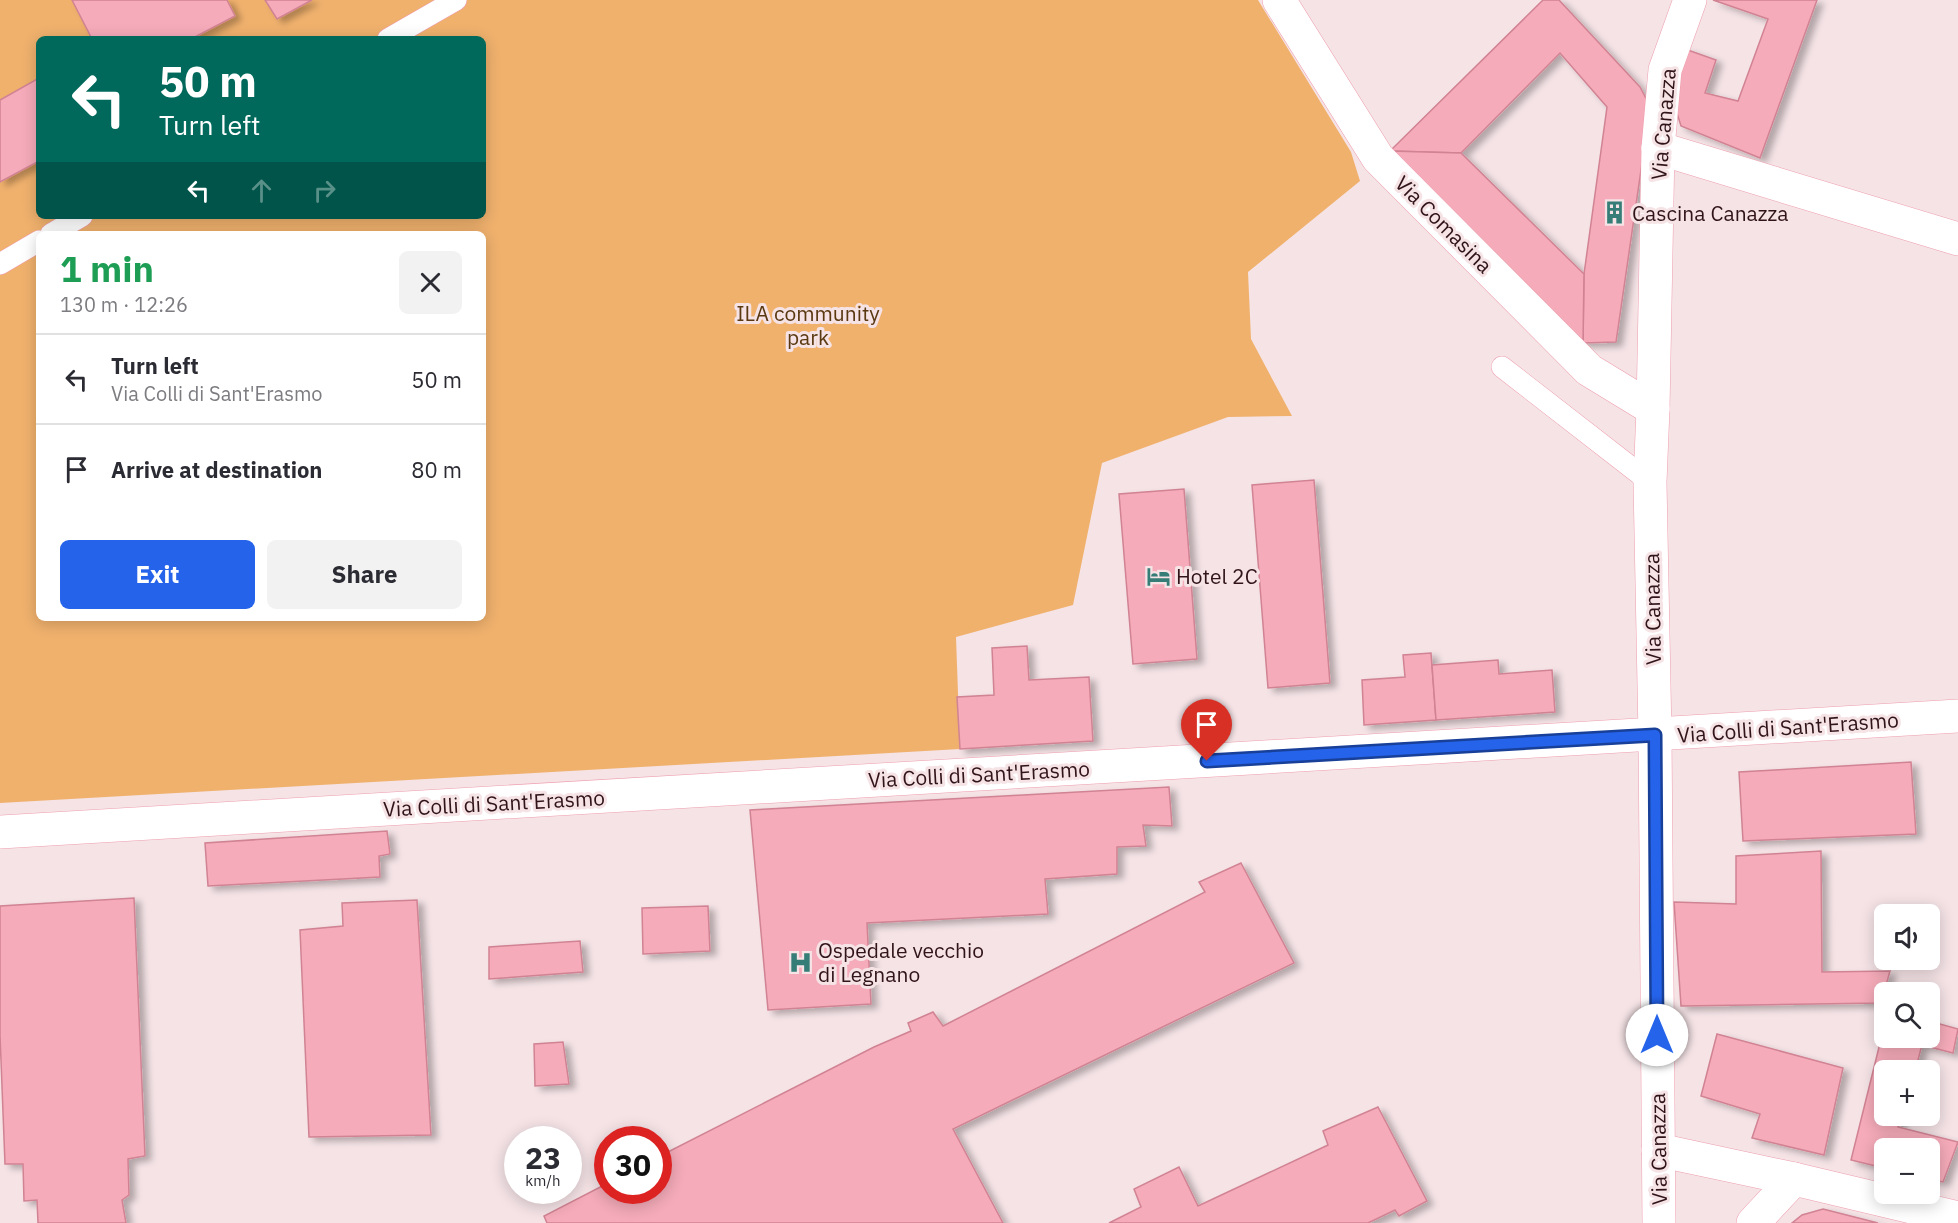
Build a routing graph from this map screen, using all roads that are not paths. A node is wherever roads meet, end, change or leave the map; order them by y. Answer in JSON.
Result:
{"nodes":[{"id":1,"x":456,"y":0,"type":"edge"},
{"id":2,"x":1279,"y":0,"type":"edge"},
{"id":3,"x":1690,"y":0,"type":"edge"},
{"id":4,"x":393,"y":36,"type":"edge"},
{"id":5,"x":1658,"y":148,"type":"junction"},
{"id":6,"x":77,"y":219,"type":"edge"},
{"id":7,"x":56,"y":231,"type":"edge"},
{"id":8,"x":1958,"y":240,"type":"edge"},
{"id":9,"x":36,"y":243,"type":"edge"},
{"id":10,"x":0,"y":264,"type":"edge"},
{"id":11,"x":1502,"y":367,"type":"dead end"},
{"id":12,"x":1653,"y":409,"type":"junction"},
{"id":13,"x":1650,"y":482,"type":"junction"},
{"id":14,"x":1958,"y":716,"type":"edge"},
{"id":15,"x":1655,"y":735,"type":"junction"},
{"id":16,"x":0,"y":832,"type":"edge"},
{"id":17,"x":1658,"y":1150,"type":"junction"},
{"id":18,"x":1794,"y":1179,"type":"junction"},
{"id":19,"x":1958,"y":1218,"type":"edge"},
{"id":20,"x":1659,"y":1223,"type":"edge"},
{"id":21,"x":1753,"y":1223,"type":"edge"}],
"edges":[{"from":1,"to":4,"type":"lane"},
{"from":2,"to":12,"type":"street","name":"Via Comasina"},
{"from":3,"to":5,"type":"street","name":"Via Canazza"},
{"from":5,"to":8,"type":"street"},
{"from":5,"to":12,"type":"street","name":"Via Canazza"},
{"from":6,"to":7,"type":"lane"},
{"from":9,"to":10,"type":"lane"},
{"from":11,"to":13,"type":"lane"},
{"from":12,"to":13,"type":"street","name":"Via Canazza"},
{"from":13,"to":15,"type":"street","name":"Via Canazza"},
{"from":14,"to":15,"type":"street","name":"Via Colli di Sant'Erasmo"},
{"from":15,"to":16,"type":"street","name":"Via Colli di Sant'Erasmo"},
{"from":15,"to":17,"type":"street","name":"Via Canazza"},
{"from":17,"to":18,"type":"street"},
{"from":17,"to":20,"type":"street","name":"Via Canazza"},
{"from":18,"to":19,"type":"street"},
{"from":18,"to":21,"type":"street"}]}
